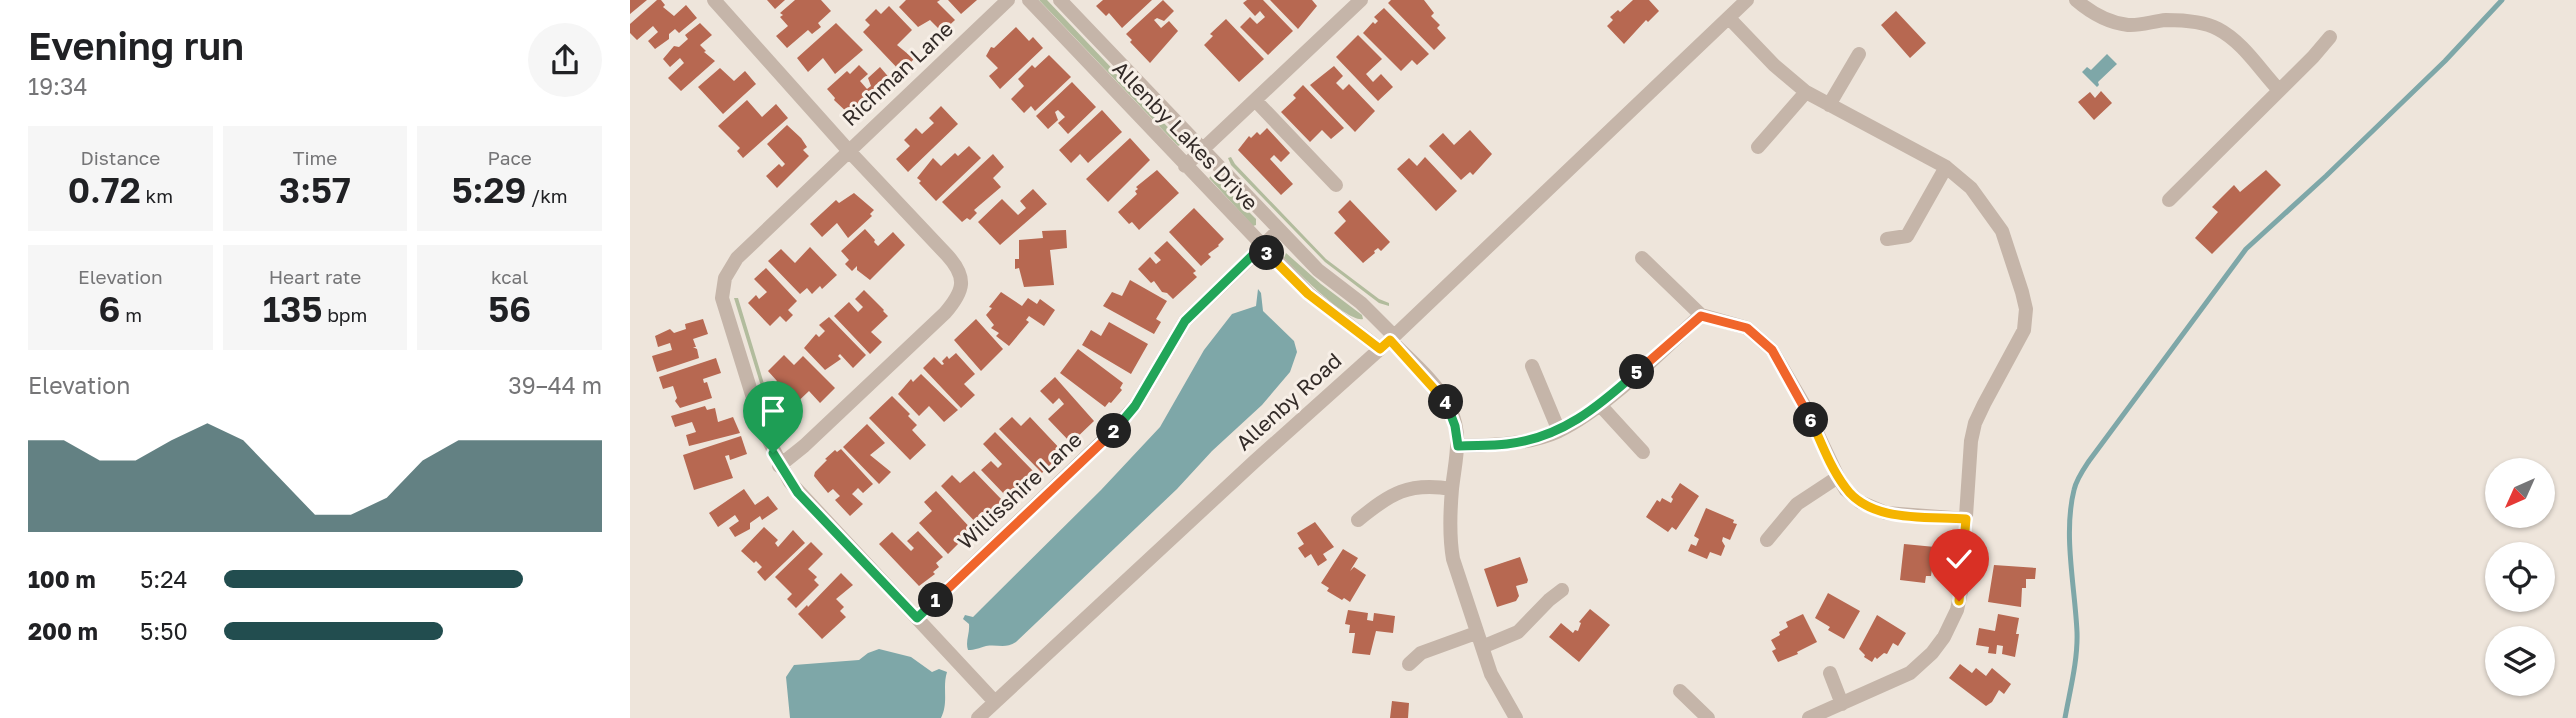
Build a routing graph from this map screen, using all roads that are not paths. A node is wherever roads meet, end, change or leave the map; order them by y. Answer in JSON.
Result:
{"nodes":[{"id":1,"x":713,"y":0,"type":"edge"},
{"id":2,"x":1008,"y":0,"type":"edge"},
{"id":3,"x":1029,"y":0,"type":"edge"},
{"id":4,"x":1060,"y":0,"type":"edge"},
{"id":5,"x":1747,"y":0,"type":"edge"},
{"id":6,"x":2076,"y":0,"type":"edge"},
{"id":7,"x":1354,"y":3,"type":"edge"},
{"id":8,"x":1729,"y":18,"type":"junction"},
{"id":9,"x":2330,"y":37,"type":"dead end"},
{"id":10,"x":1859,"y":54,"type":"dead end"},
{"id":11,"x":2279,"y":90,"type":"junction"},
{"id":12,"x":1806,"y":92,"type":"junction"},
{"id":13,"x":1255,"y":100,"type":"junction"},
{"id":14,"x":1829,"y":104,"type":"junction"},
{"id":15,"x":1758,"y":147,"type":"dead end"},
{"id":16,"x":848,"y":150,"type":"junction"},
{"id":17,"x":1203,"y":150,"type":"junction"},
{"id":18,"x":1185,"y":166,"type":"junction"},
{"id":19,"x":1945,"y":167,"type":"junction"},
{"id":20,"x":1336,"y":185,"type":"dead end"},
{"id":21,"x":2169,"y":200,"type":"dead end"},
{"id":22,"x":1279,"y":230,"type":"junction"},
{"id":23,"x":1886,"y":239,"type":"dead end"},
{"id":24,"x":1261,"y":247,"type":"junction"},
{"id":25,"x":1642,"y":258,"type":"dead end"},
{"id":26,"x":1701,"y":316,"type":"junction"},
{"id":27,"x":1388,"y":341,"type":"junction"},
{"id":28,"x":1532,"y":366,"type":"dead end"},
{"id":29,"x":1600,"y":405,"type":"junction"},
{"id":30,"x":1559,"y":431,"type":"junction"},
{"id":31,"x":1458,"y":446,"type":"junction"},
{"id":32,"x":1643,"y":452,"type":"dead end"},
{"id":33,"x":779,"y":466,"type":"junction"},
{"id":34,"x":1838,"y":477,"type":"junction"},
{"id":35,"x":1452,"y":489,"type":"junction"},
{"id":36,"x":1966,"y":519,"type":"junction"},
{"id":37,"x":1358,"y":520,"type":"dead end"},
{"id":38,"x":1768,"y":540,"type":"dead end"},
{"id":39,"x":1562,"y":590,"type":"dead end"},
{"id":40,"x":917,"y":618,"type":"junction"},
{"id":41,"x":1479,"y":640,"type":"junction"},
{"id":42,"x":1409,"y":664,"type":"dead end"},
{"id":43,"x":1830,"y":673,"type":"dead end"},
{"id":44,"x":1680,"y":691,"type":"dead end"},
{"id":45,"x":995,"y":702,"type":"junction"},
{"id":46,"x":1842,"y":704,"type":"junction"},
{"id":47,"x":978,"y":718,"type":"edge"},
{"id":48,"x":1516,"y":718,"type":"edge"},
{"id":49,"x":1708,"y":718,"type":"edge"},
{"id":50,"x":1809,"y":718,"type":"edge"}],
"edges":[{"from":1,"to":16,"type":"street"},
{"from":2,"to":16,"type":"street","name":"Richman Lane"},
{"from":3,"to":18,"type":"street","name":"Allenby Lakes Drive"},
{"from":4,"to":17,"type":"street","name":"Allenby Lakes Drive"},
{"from":5,"to":8,"type":"street","name":"Allenby Road"},
{"from":6,"to":11,"type":"street"},
{"from":7,"to":13,"type":"street"},
{"from":8,"to":12,"type":"street"},
{"from":8,"to":27,"type":"street","name":"Allenby Road"},
{"from":9,"to":11,"type":"street"},
{"from":10,"to":14,"type":"street"},
{"from":11,"to":21,"type":"street"},
{"from":12,"to":14,"type":"street"},
{"from":12,"to":15,"type":"street"},
{"from":13,"to":17,"type":"street"},
{"from":13,"to":20,"type":"street"},
{"from":14,"to":19,"type":"street"},
{"from":16,"to":33,"type":"street","name":"Richman Lane"},
{"from":16,"to":33,"type":"street"},
{"from":17,"to":18,"type":"street"},
{"from":17,"to":22,"type":"street","name":"Allenby Lakes Drive"},
{"from":18,"to":24,"type":"street","name":"Allenby Lakes Drive"},
{"from":19,"to":23,"type":"street"},
{"from":19,"to":36,"type":"street"},
{"from":22,"to":24,"type":"street","name":"Willisshire Lane"},
{"from":22,"to":27,"type":"street","name":"Allenby Lakes Drive"},
{"from":24,"to":27,"type":"street","name":"Allenby Lakes Drive"},
{"from":24,"to":40,"type":"street","name":"Willisshire Lane"},
{"from":25,"to":26,"type":"street"},
{"from":26,"to":29,"type":"street"},
{"from":26,"to":34,"type":"street"},
{"from":27,"to":31,"type":"street"},
{"from":27,"to":45,"type":"street","name":"Allenby Road"},
{"from":28,"to":30,"type":"street"},
{"from":29,"to":30,"type":"street"},
{"from":29,"to":32,"type":"street"},
{"from":30,"to":31,"type":"street"},
{"from":31,"to":35,"type":"street"},
{"from":33,"to":40,"type":"street","name":"Richman Lane"},
{"from":34,"to":36,"type":"street"},
{"from":34,"to":38,"type":"street"},
{"from":35,"to":37,"type":"street"},
{"from":35,"to":41,"type":"street"},
{"from":36,"to":46,"type":"street"},
{"from":39,"to":41,"type":"street"},
{"from":40,"to":45,"type":"street","name":"Richman Lane"},
{"from":41,"to":42,"type":"street"},
{"from":41,"to":48,"type":"street"},
{"from":43,"to":46,"type":"street"},
{"from":44,"to":49,"type":"street"},
{"from":45,"to":47,"type":"street","name":"Allenby Road"},
{"from":46,"to":50,"type":"street"}]}
